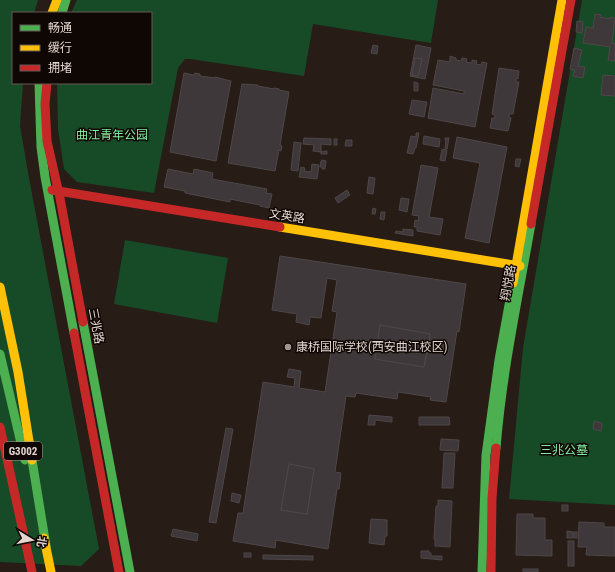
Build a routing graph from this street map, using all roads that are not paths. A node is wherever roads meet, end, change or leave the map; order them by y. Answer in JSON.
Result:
{"nodes":[{"id":1,"x":57,"y":0,"type":"edge"},
{"id":2,"x":66,"y":0,"type":"edge"},
{"id":3,"x":562,"y":0,"type":"edge"},
{"id":4,"x":571,"y":0,"type":"edge"},
{"id":5,"x":52,"y":12,"type":"edge"},
{"id":6,"x":62,"y":12,"type":"edge"},
{"id":7,"x":39,"y":84,"type":"edge"},
{"id":8,"x":47,"y":84,"type":"edge"},
{"id":9,"x":49,"y":193,"type":"junction"},
{"id":10,"x":59,"y":195,"type":"junction"},
{"id":11,"x":518,"y":269,"type":"junction"},
{"id":12,"x":0,"y":287,"type":"edge"},
{"id":13,"x":0,"y":354,"type":"edge"},
{"id":14,"x":0,"y":427,"type":"edge"},
{"id":15,"x":46,"y":547,"type":"junction"},
{"id":16,"x":32,"y":572,"type":"edge"},
{"id":17,"x":51,"y":572,"type":"edge"},
{"id":18,"x":119,"y":572,"type":"edge"},
{"id":19,"x":130,"y":572,"type":"edge"},
{"id":20,"x":482,"y":572,"type":"edge"},
{"id":21,"x":491,"y":572,"type":"edge"}],
"edges":[{"from":1,"to":5,"type":"main road"},
{"from":2,"to":6,"type":"main road"},
{"from":3,"to":11,"type":"main road","name":"翔悦路"},
{"from":4,"to":11,"type":"main road","name":"翔悦路"},
{"from":7,"to":9,"type":"main road","name":"三兆路"},
{"from":8,"to":10,"type":"main road","name":"三兆路"},
{"from":9,"to":10,"type":"main road","name":"文英路"},
{"from":9,"to":18,"type":"main road","name":"三兆路"},
{"from":10,"to":11,"type":"main road","name":"文英路"},
{"from":10,"to":19,"type":"main road","name":"三兆路"},
{"from":11,"to":20,"type":"main road","name":"翔悦路"},
{"from":11,"to":21,"type":"main road","name":"翔悦路"},
{"from":12,"to":15,"type":"main road"},
{"from":13,"to":15,"type":"main road","number":"G3002"},
{"from":14,"to":16,"type":"main road","number":"G3002"},
{"from":15,"to":17,"type":"main road","number":"G3002"}]}
